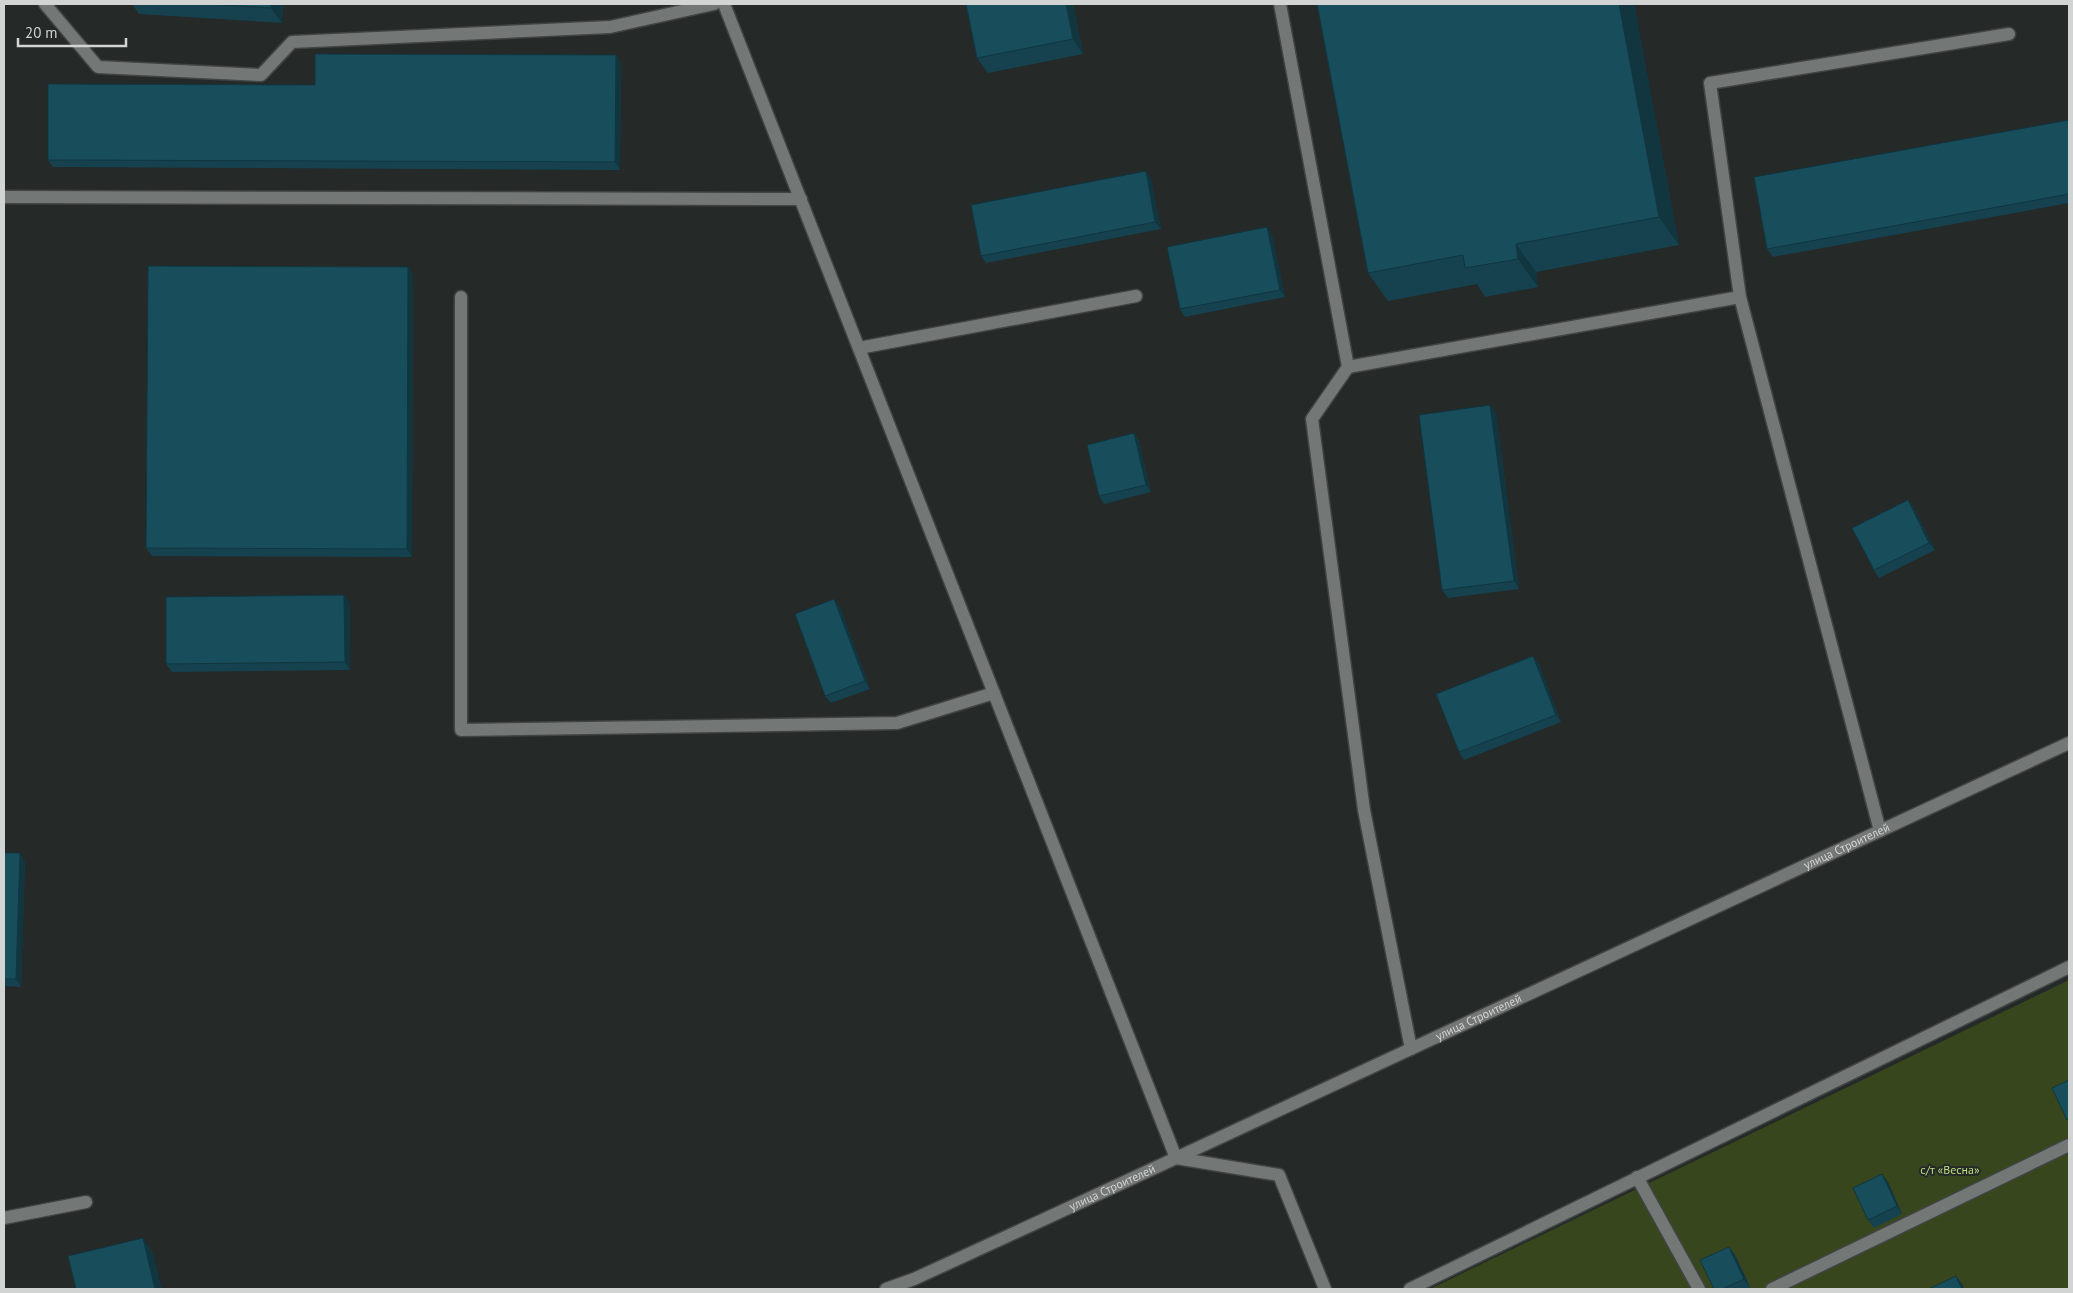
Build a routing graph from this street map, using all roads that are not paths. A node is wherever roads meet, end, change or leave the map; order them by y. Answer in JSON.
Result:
{"nodes":[{"id":1,"x":45,"y":4,"type":"edge"},
{"id":2,"x":714,"y":4,"type":"edge"},
{"id":3,"x":724,"y":4,"type":"edge"},
{"id":4,"x":1280,"y":4,"type":"edge"},
{"id":5,"x":2009,"y":34,"type":"dead end"},
{"id":6,"x":4,"y":197,"type":"edge"},
{"id":7,"x":800,"y":200,"type":"junction"},
{"id":8,"x":461,"y":296,"type":"dead end"},
{"id":9,"x":1136,"y":296,"type":"dead end"},
{"id":10,"x":1740,"y":297,"type":"junction"},
{"id":11,"x":859,"y":348,"type":"junction"},
{"id":12,"x":1348,"y":368,"type":"junction"},
{"id":13,"x":994,"y":693,"type":"junction"},
{"id":14,"x":2069,"y":743,"type":"edge"},
{"id":15,"x":1880,"y":831,"type":"junction"},
{"id":16,"x":2069,"y":967,"type":"edge"},
{"id":17,"x":1411,"y":1049,"type":"junction"},
{"id":18,"x":2069,"y":1145,"type":"edge"},
{"id":19,"x":1176,"y":1158,"type":"junction"},
{"id":20,"x":1637,"y":1177,"type":"junction"},
{"id":21,"x":86,"y":1202,"type":"dead end"},
{"id":22,"x":4,"y":1218,"type":"edge"},
{"id":23,"x":886,"y":1289,"type":"edge"},
{"id":24,"x":1325,"y":1289,"type":"edge"},
{"id":25,"x":1410,"y":1289,"type":"edge"},
{"id":26,"x":1699,"y":1289,"type":"edge"},
{"id":27,"x":1772,"y":1289,"type":"edge"}],
"edges":[{"from":1,"to":2,"type":"main road"},
{"from":3,"to":7,"type":"main road"},
{"from":4,"to":12,"type":"main road"},
{"from":5,"to":10,"type":"main road"},
{"from":6,"to":7,"type":"main road"},
{"from":7,"to":11,"type":"main road"},
{"from":8,"to":13,"type":"main road"},
{"from":9,"to":11,"type":"main road"},
{"from":10,"to":12,"type":"main road"},
{"from":10,"to":15,"type":"main road"},
{"from":11,"to":13,"type":"main road"},
{"from":12,"to":17,"type":"main road"},
{"from":13,"to":19,"type":"main road"},
{"from":14,"to":15,"type":"main road","name":"улица Строителей"},
{"from":15,"to":17,"type":"main road","name":"улица Строителей"},
{"from":16,"to":20,"type":"main road"},
{"from":17,"to":19,"type":"main road","name":"улица Строителей"},
{"from":18,"to":27,"type":"main road"},
{"from":19,"to":23,"type":"main road","name":"улица Строителей"},
{"from":19,"to":24,"type":"main road"},
{"from":20,"to":25,"type":"main road"},
{"from":20,"to":26,"type":"main road"},
{"from":21,"to":22,"type":"main road"}]}
